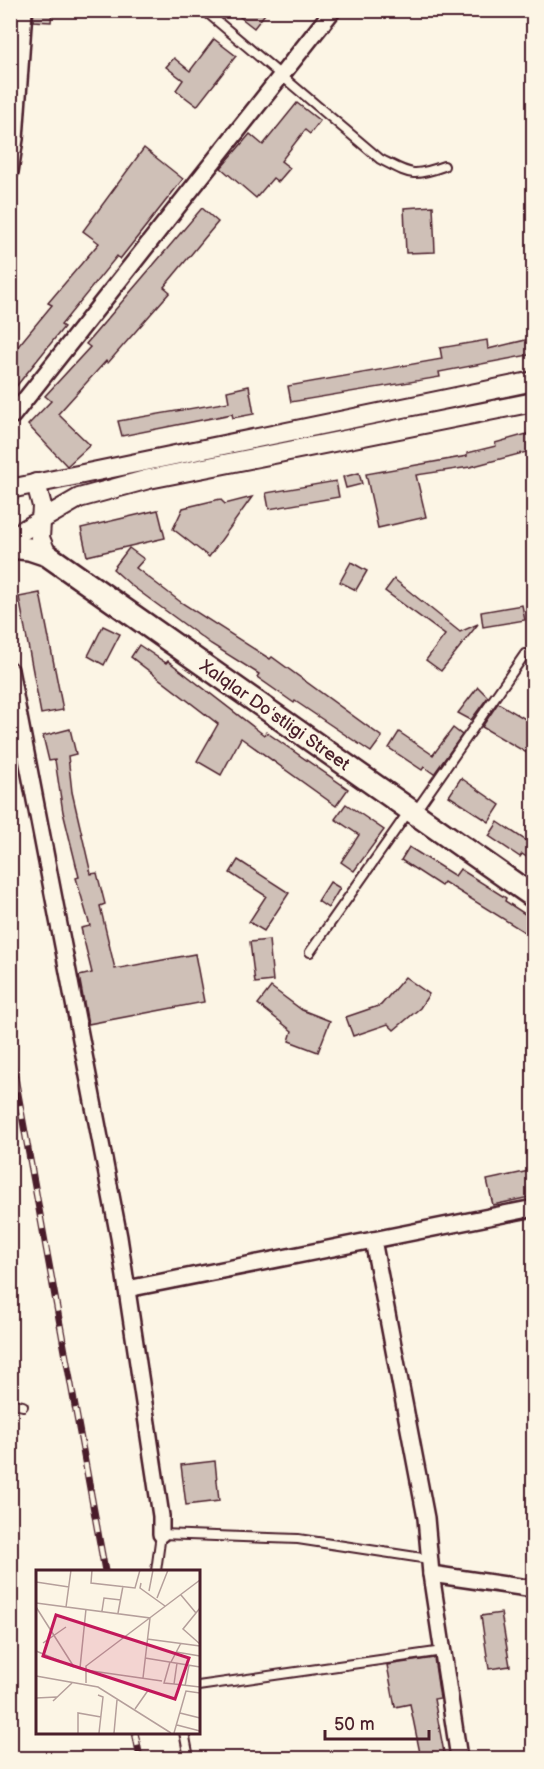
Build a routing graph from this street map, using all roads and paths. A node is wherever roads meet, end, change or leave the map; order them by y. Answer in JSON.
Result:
{"nodes":[{"id":1,"x":24,"y":10,"type":"edge"},
{"id":2,"x":204,"y":10,"type":"edge"},
{"id":3,"x":333,"y":10,"type":"edge"},
{"id":4,"x":283,"y":75,"type":"junction"},
{"id":5,"x":444,"y":166,"type":"dead end"},
{"id":6,"x":10,"y":172,"type":"edge"},
{"id":7,"x":534,"y":381,"type":"edge"},
{"id":8,"x":534,"y":402,"type":"edge"},
{"id":9,"x":10,"y":416,"type":"edge"},
{"id":10,"x":36,"y":483,"type":"junction"},
{"id":11,"x":10,"y":489,"type":"edge"},
{"id":12,"x":41,"y":519,"type":"junction"},
{"id":13,"x":20,"y":540,"type":"edge"},
{"id":14,"x":525,"y":654,"type":"dead end"},
{"id":15,"x":10,"y":670,"type":"edge"},
{"id":16,"x":412,"y":811,"type":"junction"},
{"id":17,"x":534,"y":897,"type":"edge"},
{"id":18,"x":310,"y":952,"type":"dead end"},
{"id":19,"x":534,"y":1208,"type":"edge"},
{"id":20,"x":373,"y":1240,"type":"junction"},
{"id":21,"x":127,"y":1289,"type":"junction"},
{"id":22,"x":10,"y":1403,"type":"edge"},
{"id":23,"x":23,"y":1406,"type":"dead end"},
{"id":24,"x":162,"y":1534,"type":"junction"},
{"id":25,"x":430,"y":1567,"type":"junction"},
{"id":26,"x":156,"y":1570,"type":"edge"},
{"id":27,"x":534,"y":1589,"type":"edge"},
{"id":28,"x":443,"y":1651,"type":"junction"},
{"id":29,"x":200,"y":1686,"type":"edge"},
{"id":30,"x":184,"y":1733,"type":"edge"},
{"id":31,"x":189,"y":1758,"type":"edge"},
{"id":32,"x":459,"y":1758,"type":"edge"}],
"edges":[{"from":1,"to":6,"type":"street"},
{"from":2,"to":4,"type":"lane"},
{"from":3,"to":4,"type":"street"},
{"from":4,"to":5,"type":"lane"},
{"from":4,"to":9,"type":"street"},
{"from":7,"to":10,"type":"street"},
{"from":8,"to":12,"type":"street"},
{"from":10,"to":11,"type":"street"},
{"from":10,"to":12,"type":"street"},
{"from":12,"to":13,"type":"street"},
{"from":12,"to":13,"type":"street"},
{"from":13,"to":16,"type":"main road","name":"Xalqlar Doʻstligi Street"},
{"from":14,"to":16,"type":"lane"},
{"from":15,"to":21,"type":"street"},
{"from":16,"to":17,"type":"main road","name":"Xalqlar Doʻstligi Street"},
{"from":16,"to":18,"type":"lane"},
{"from":19,"to":20,"type":"street"},
{"from":20,"to":21,"type":"street"},
{"from":20,"to":25,"type":"street"},
{"from":21,"to":24,"type":"street"},
{"from":22,"to":23,"type":"lane"},
{"from":24,"to":25,"type":"lane"},
{"from":24,"to":26,"type":"lane"},
{"from":25,"to":27,"type":"street"},
{"from":25,"to":28,"type":"street"},
{"from":28,"to":29,"type":"lane"},
{"from":28,"to":32,"type":"street"},
{"from":30,"to":31,"type":"lane"}]}
